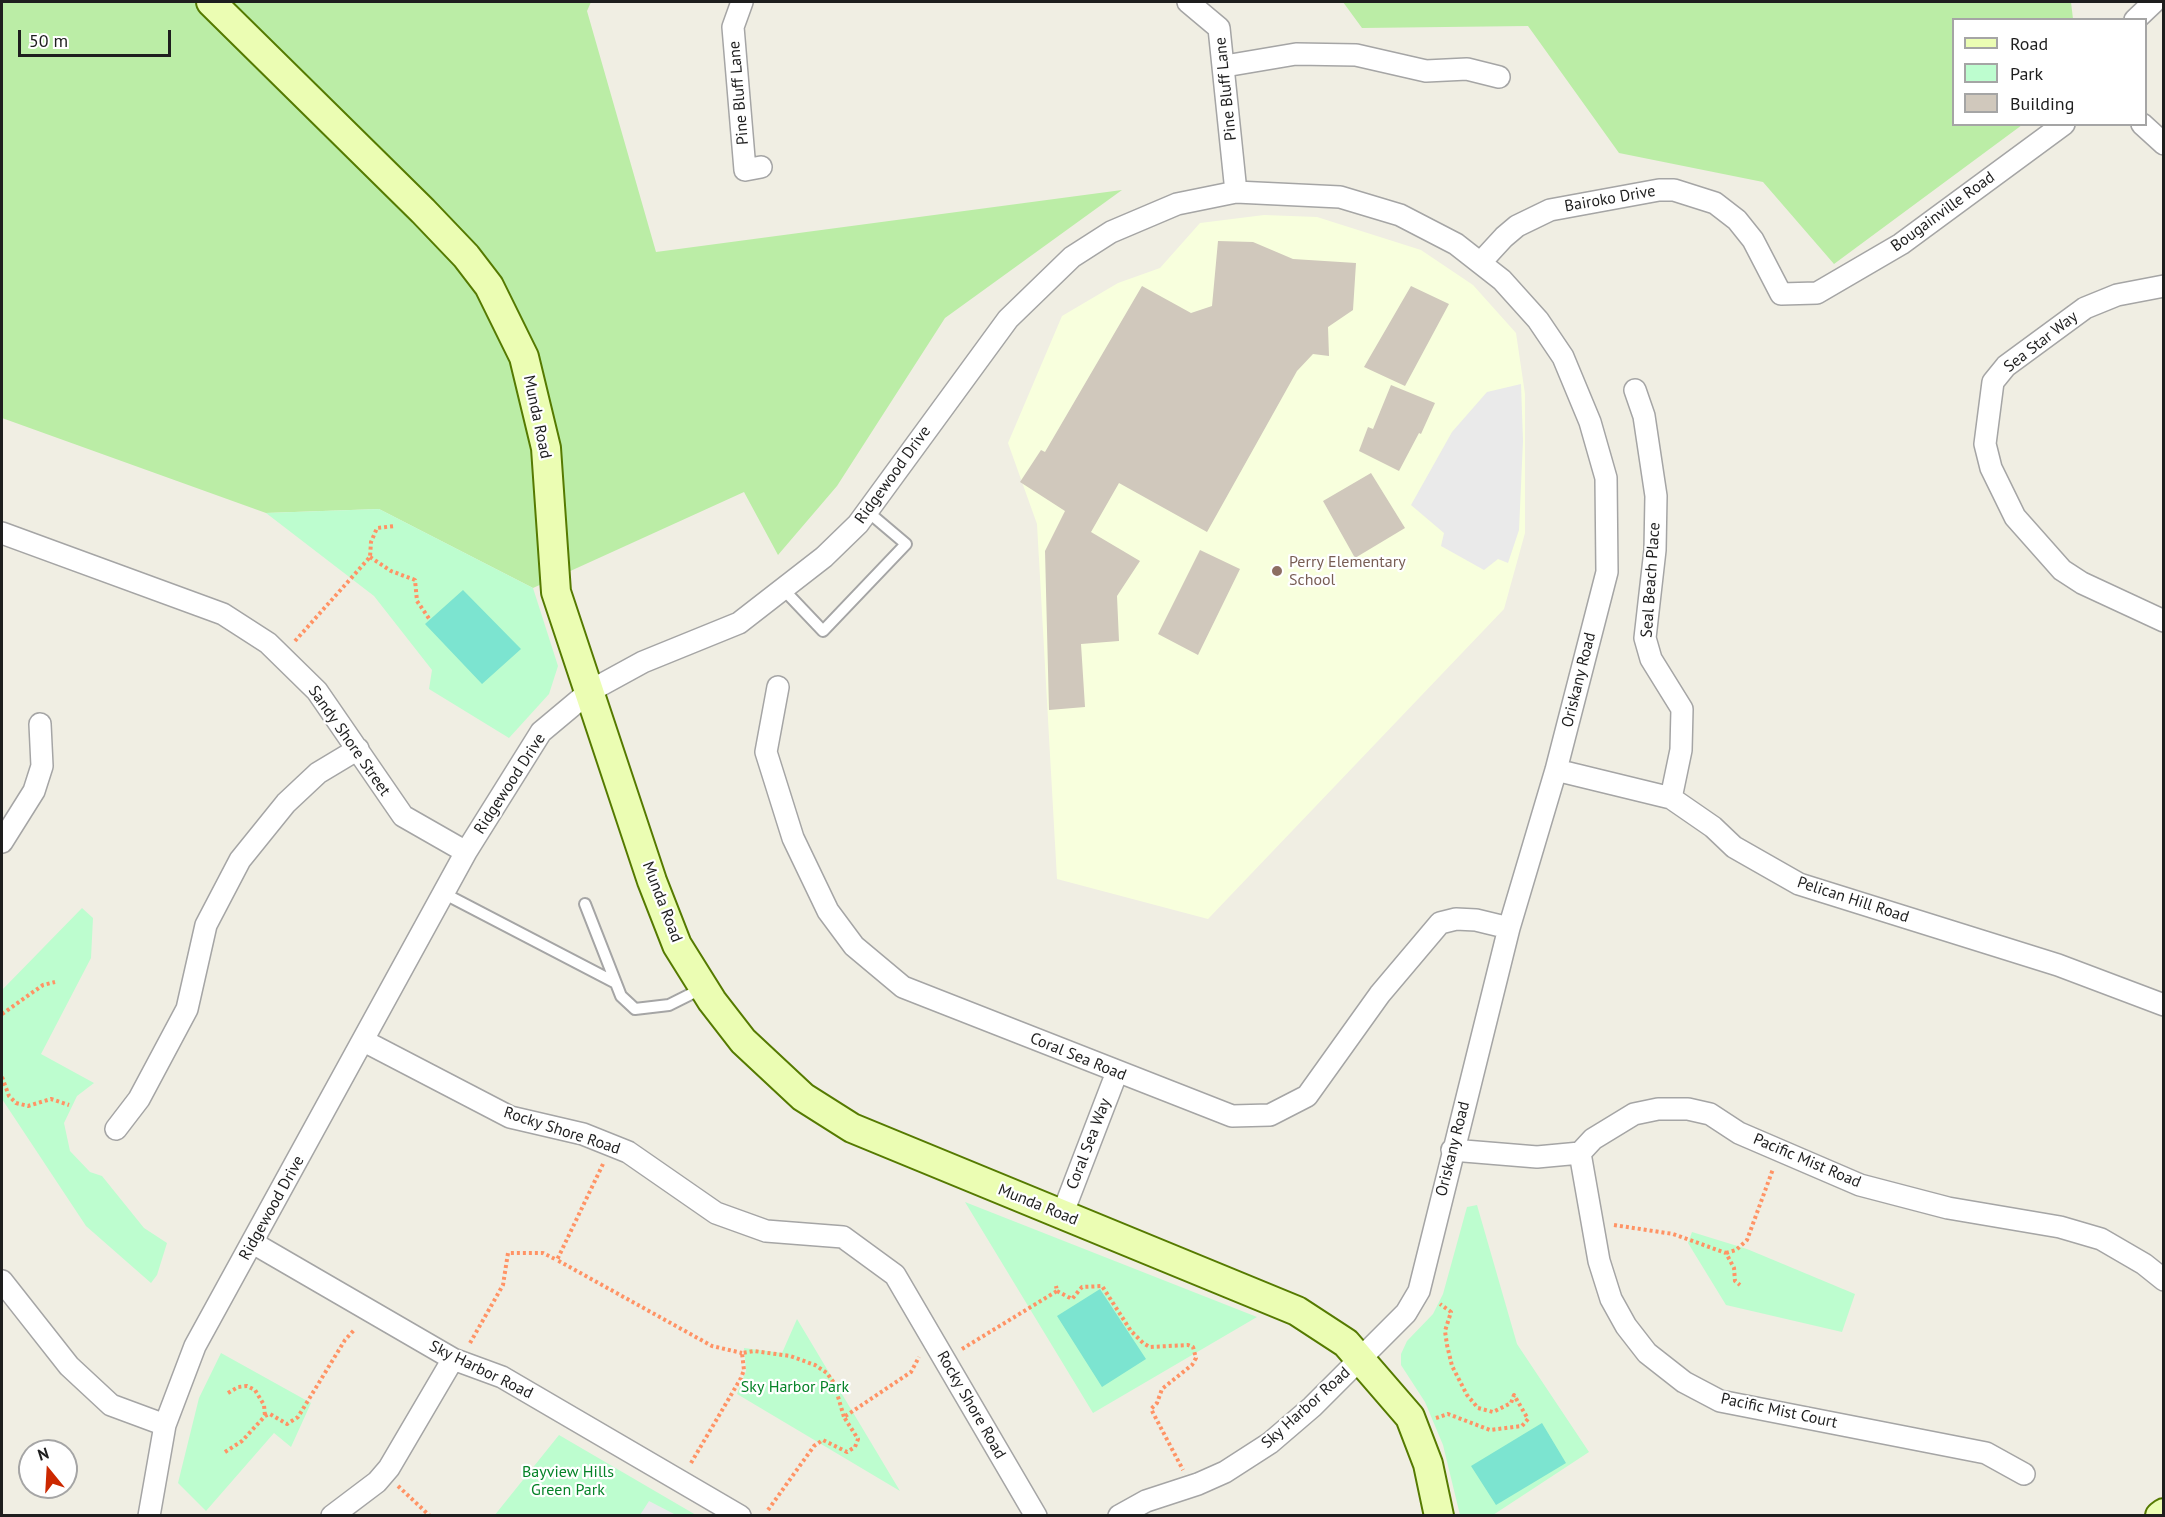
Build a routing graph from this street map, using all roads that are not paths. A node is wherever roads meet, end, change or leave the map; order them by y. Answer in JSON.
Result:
{"nodes":[{"id":1,"x":211,"y":2,"type":"edge"},
{"id":2,"x":742,"y":2,"type":"edge"},
{"id":3,"x":1188,"y":2,"type":"edge"},
{"id":4,"x":2154,"y":2,"type":"edge"},
{"id":5,"x":2137,"y":18,"type":"edge"},
{"id":6,"x":1225,"y":66,"type":"junction"},
{"id":7,"x":1499,"y":77,"type":"dead end"},
{"id":8,"x":2061,"y":126,"type":"edge"},
{"id":9,"x":2144,"y":126,"type":"edge"},
{"id":10,"x":2163,"y":144,"type":"edge"},
{"id":11,"x":761,"y":167,"type":"dead end"},
{"id":12,"x":1236,"y":192,"type":"junction"},
{"id":13,"x":1481,"y":262,"type":"junction"},
{"id":14,"x":2163,"y":286,"type":"edge"},
{"id":15,"x":1817,"y":293,"type":"joint"},
{"id":16,"x":1635,"y":390,"type":"dead end"},
{"id":17,"x":867,"y":511,"type":"junction"},
{"id":18,"x":2,"y":533,"type":"edge"},
{"id":19,"x":784,"y":590,"type":"junction"},
{"id":20,"x":2163,"y":621,"type":"edge"},
{"id":21,"x":778,"y":687,"type":"dead end"},
{"id":22,"x":590,"y":692,"type":"junction"},
{"id":23,"x":40,"y":724,"type":"dead end"},
{"id":24,"x":358,"y":749,"type":"junction"},
{"id":25,"x":1556,"y":770,"type":"junction"},
{"id":26,"x":1671,"y":798,"type":"junction"},
{"id":27,"x":2,"y":842,"type":"edge"},
{"id":28,"x":466,"y":852,"type":"junction"},
{"id":29,"x":445,"y":894,"type":"junction"},
{"id":30,"x":585,"y":904,"type":"dead end"},
{"id":31,"x":1509,"y":928,"type":"junction"},
{"id":32,"x":616,"y":983,"type":"junction"},
{"id":33,"x":703,"y":987,"type":"junction"},
{"id":34,"x":2163,"y":1005,"type":"edge"},
{"id":35,"x":364,"y":1041,"type":"junction"},
{"id":36,"x":1117,"y":1072,"type":"junction"},
{"id":37,"x":116,"y":1129,"type":"dead end"},
{"id":38,"x":1452,"y":1150,"type":"junction"},
{"id":39,"x":1580,"y":1153,"type":"junction"},
{"id":40,"x":1062,"y":1215,"type":"junction"},
{"id":41,"x":253,"y":1243,"type":"junction"},
{"id":42,"x":2163,"y":1280,"type":"edge"},
{"id":43,"x":2,"y":1281,"type":"edge"},
{"id":44,"x":1361,"y":1358,"type":"junction"},
{"id":45,"x":453,"y":1359,"type":"junction"},
{"id":46,"x":165,"y":1425,"type":"junction"},
{"id":47,"x":2024,"y":1474,"type":"dead end"},
{"id":48,"x":149,"y":1515,"type":"edge"},
{"id":49,"x":332,"y":1515,"type":"edge"},
{"id":50,"x":741,"y":1515,"type":"edge"},
{"id":51,"x":1036,"y":1515,"type":"edge"},
{"id":52,"x":1119,"y":1515,"type":"edge"},
{"id":53,"x":1439,"y":1515,"type":"edge"}],
"edges":[{"from":1,"to":22,"type":"street","name":"Munda Road"},
{"from":2,"to":11,"type":"street","name":"Pine Bluff Lane"},
{"from":3,"to":6,"type":"street","name":"Pine Bluff Lane"},
{"from":4,"to":5,"type":"street"},
{"from":6,"to":7,"type":"street"},
{"from":6,"to":12,"type":"street","name":"Pine Bluff Lane"},
{"from":8,"to":15,"type":"street","name":"Bougainville Road"},
{"from":9,"to":10,"type":"street"},
{"from":12,"to":13,"type":"street","name":"Oriskany Road"},
{"from":12,"to":17,"type":"street","name":"Ridgewood Drive"},
{"from":13,"to":15,"type":"street","name":"Bairoko Drive"},
{"from":13,"to":25,"type":"street","name":"Oriskany Road"},
{"from":14,"to":20,"type":"street","name":"Sea Star Way"},
{"from":16,"to":26,"type":"street","name":"Seal Beach Place"},
{"from":17,"to":19,"type":"street","name":"Ridgewood Drive"},
{"from":17,"to":19,"type":"lane"},
{"from":18,"to":24,"type":"street","name":"Sandy Shore Street"},
{"from":19,"to":22,"type":"street","name":"Ridgewood Drive"},
{"from":21,"to":36,"type":"street","name":"Coral Sea Road"},
{"from":22,"to":28,"type":"street","name":"Ridgewood Drive"},
{"from":22,"to":33,"type":"street","name":"Munda Road"},
{"from":23,"to":27,"type":"street"},
{"from":24,"to":28,"type":"street","name":"Sandy Shore Street"},
{"from":24,"to":37,"type":"street"},
{"from":25,"to":26,"type":"street","name":"Pelican Hill Road"},
{"from":25,"to":31,"type":"street","name":"Oriskany Road"},
{"from":26,"to":34,"type":"street","name":"Pelican Hill Road"},
{"from":28,"to":29,"type":"street","name":"Ridgewood Drive"},
{"from":29,"to":32,"type":"lane"},
{"from":29,"to":35,"type":"street","name":"Ridgewood Drive"},
{"from":30,"to":32,"type":"lane"},
{"from":31,"to":36,"type":"street","name":"Coral Sea Road"},
{"from":31,"to":38,"type":"street","name":"Oriskany Road"},
{"from":32,"to":33,"type":"lane"},
{"from":33,"to":40,"type":"street","name":"Munda Road"},
{"from":35,"to":41,"type":"street","name":"Ridgewood Drive"},
{"from":35,"to":51,"type":"street","name":"Rocky Shore Road"},
{"from":36,"to":40,"type":"street","name":"Coral Sea Way"},
{"from":38,"to":39,"type":"street"},
{"from":38,"to":44,"type":"street","name":"Oriskany Road"},
{"from":39,"to":42,"type":"street","name":"Pacific Mist Road"},
{"from":39,"to":47,"type":"street","name":"Pacific Mist Court"},
{"from":40,"to":44,"type":"street","name":"Munda Road"},
{"from":41,"to":45,"type":"street","name":"Sky Harbor Road"},
{"from":41,"to":46,"type":"street","name":"Ridgewood Drive"},
{"from":43,"to":46,"type":"street"},
{"from":44,"to":52,"type":"street","name":"Sky Harbor Road"},
{"from":44,"to":53,"type":"street","name":"Munda Road"},
{"from":45,"to":49,"type":"street"},
{"from":45,"to":50,"type":"street","name":"Sky Harbor Road"},
{"from":46,"to":48,"type":"street","name":"Ridgewood Drive"}]}
